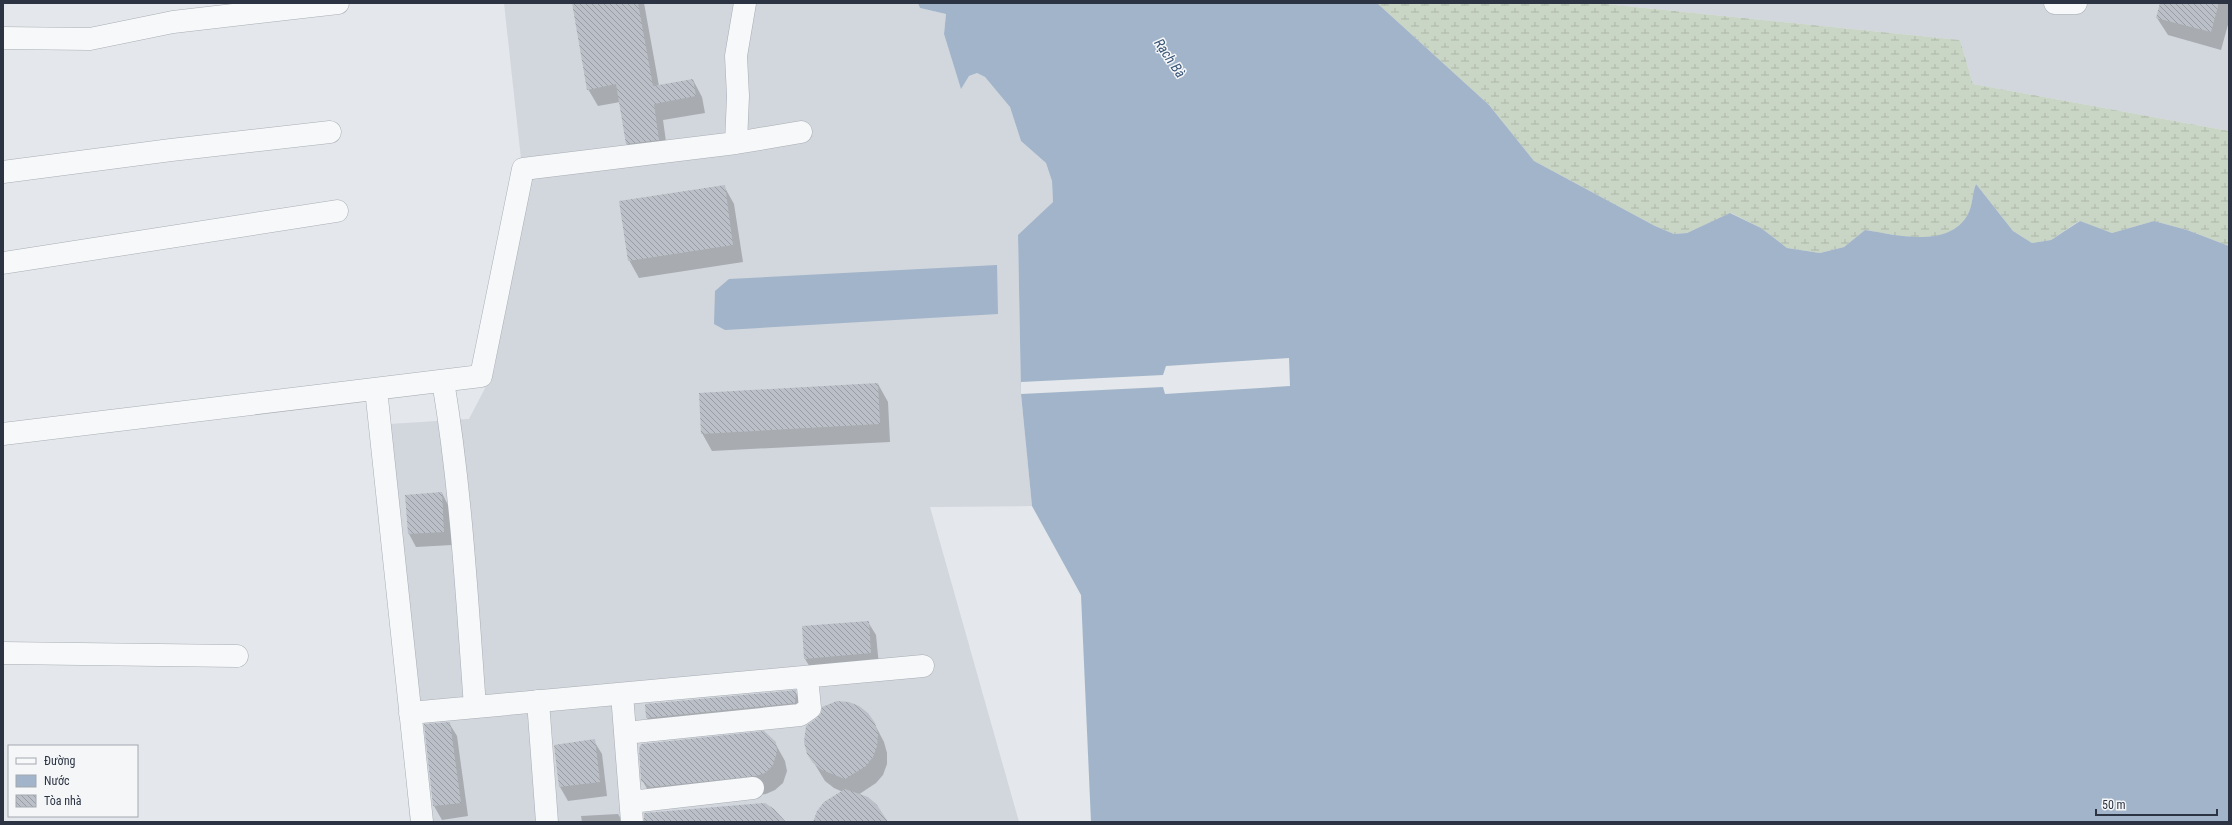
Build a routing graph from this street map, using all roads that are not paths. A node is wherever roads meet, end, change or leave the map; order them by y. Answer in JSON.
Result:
{"nodes":[{"id":1,"x":338,"y":3,"type":"edge"},
{"id":2,"x":745,"y":3,"type":"edge"},
{"id":3,"x":2055,"y":3,"type":"edge"},
{"id":4,"x":2076,"y":3,"type":"edge"},
{"id":5,"x":286,"y":6,"type":"edge"},
{"id":6,"x":3,"y":38,"type":"edge"},
{"id":7,"x":330,"y":132,"type":"dead end"},
{"id":8,"x":801,"y":132,"type":"dead end"},
{"id":9,"x":736,"y":143,"type":"junction"},
{"id":10,"x":3,"y":172,"type":"edge"},
{"id":11,"x":337,"y":211,"type":"dead end"},
{"id":12,"x":3,"y":263,"type":"edge"},
{"id":13,"x":443,"y":380,"type":"junction"},
{"id":14,"x":376,"y":389,"type":"junction"},
{"id":15,"x":3,"y":434,"type":"edge"},
{"id":16,"x":3,"y":653,"type":"edge"},
{"id":17,"x":237,"y":656,"type":"dead end"},
{"id":18,"x":923,"y":666,"type":"dead end"},
{"id":19,"x":807,"y":677,"type":"junction"},
{"id":20,"x":622,"y":694,"type":"junction"},
{"id":21,"x":538,"y":701,"type":"junction"},
{"id":22,"x":475,"y":707,"type":"junction"},
{"id":23,"x":410,"y":713,"type":"junction"},
{"id":24,"x":625,"y":733,"type":"junction"},
{"id":25,"x":753,"y":788,"type":"dead end"},
{"id":26,"x":632,"y":812,"type":"edge"},
{"id":27,"x":422,"y":822,"type":"edge"},
{"id":28,"x":547,"y":822,"type":"edge"}],
"edges":[{"from":1,"to":5,"type":"street"},
{"from":2,"to":9,"type":"street"},
{"from":3,"to":4,"type":"street"},
{"from":5,"to":6,"type":"street"},
{"from":7,"to":10,"type":"street"},
{"from":8,"to":9,"type":"street"},
{"from":9,"to":13,"type":"street"},
{"from":11,"to":12,"type":"street"},
{"from":13,"to":14,"type":"street"},
{"from":13,"to":22,"type":"street"},
{"from":14,"to":15,"type":"street"},
{"from":14,"to":23,"type":"street"},
{"from":16,"to":17,"type":"street"},
{"from":18,"to":19,"type":"street"},
{"from":19,"to":20,"type":"street"},
{"from":19,"to":24,"type":"street"},
{"from":20,"to":21,"type":"street"},
{"from":20,"to":24,"type":"street"},
{"from":21,"to":22,"type":"street"},
{"from":21,"to":28,"type":"street"},
{"from":22,"to":23,"type":"street"},
{"from":23,"to":27,"type":"street"},
{"from":24,"to":26,"type":"street"},
{"from":25,"to":26,"type":"street"}]}
